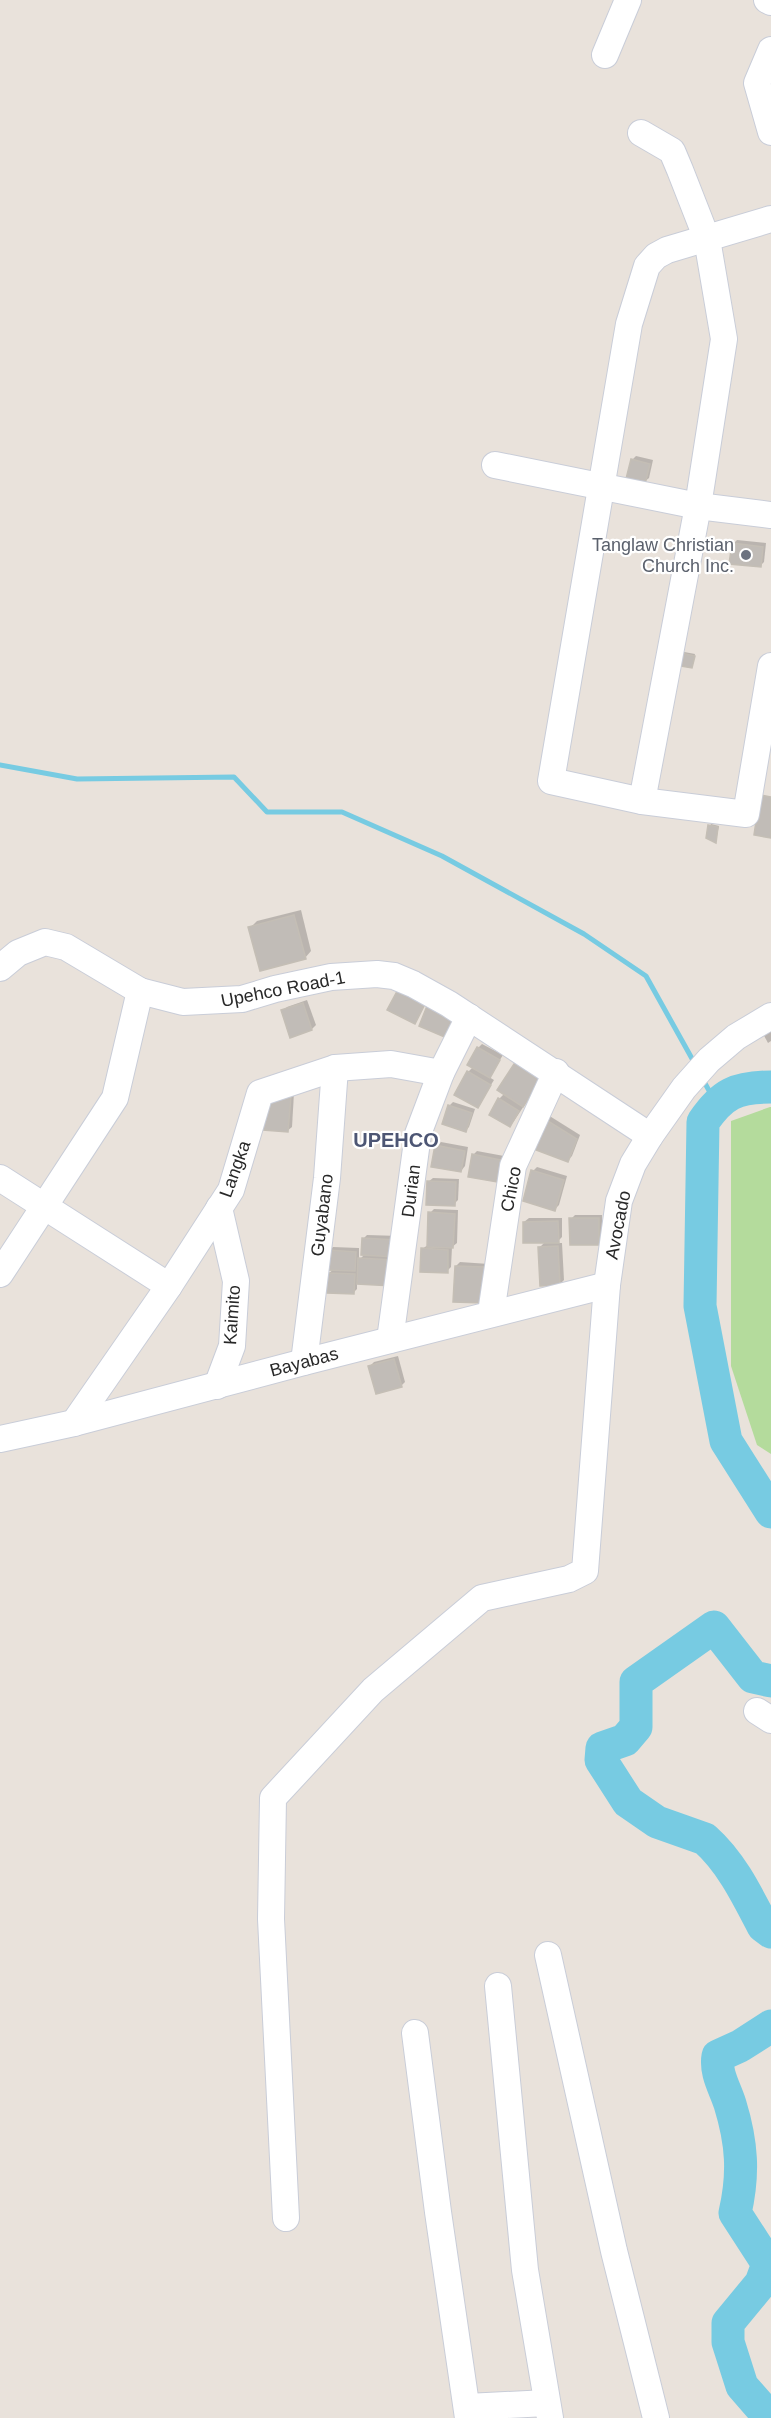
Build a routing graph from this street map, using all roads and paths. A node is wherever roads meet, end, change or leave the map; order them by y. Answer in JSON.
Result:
{"nodes":[{"id":1,"x":628,"y":0,"type":"edge"},
{"id":2,"x":771,"y":50,"type":"edge"},
{"id":3,"x":605,"y":55,"type":"dead end"},
{"id":4,"x":771,"y":132,"type":"edge"},
{"id":5,"x":641,"y":133,"type":"dead end"},
{"id":6,"x":771,"y":219,"type":"edge"},
{"id":7,"x":707,"y":238,"type":"junction"},
{"id":8,"x":495,"y":465,"type":"dead end"},
{"id":9,"x":601,"y":486,"type":"junction"},
{"id":10,"x":698,"y":506,"type":"junction"},
{"id":11,"x":771,"y":515,"type":"edge"},
{"id":12,"x":771,"y":666,"type":"edge"},
{"id":13,"x":767,"y":707,"type":"edge"},
{"id":14,"x":642,"y":801,"type":"junction"},
{"id":15,"x":0,"y":968,"type":"edge"},
{"id":16,"x":140,"y":991,"type":"junction"},
{"id":17,"x":771,"y":1016,"type":"edge"},
{"id":18,"x":469,"y":1017,"type":"junction"},
{"id":19,"x":335,"y":1068,"type":"junction"},
{"id":20,"x":556,"y":1072,"type":"junction"},
{"id":21,"x":441,"y":1073,"type":"junction"},
{"id":22,"x":650,"y":1136,"type":"junction"},
{"id":23,"x":0,"y":1178,"type":"edge"},
{"id":24,"x":44,"y":1206,"type":"junction"},
{"id":25,"x":219,"y":1208,"type":"junction"},
{"id":26,"x":0,"y":1274,"type":"edge"},
{"id":27,"x":607,"y":1285,"type":"junction"},
{"id":28,"x":169,"y":1286,"type":"junction"},
{"id":29,"x":491,"y":1313,"type":"junction"},
{"id":30,"x":390,"y":1340,"type":"junction"},
{"id":31,"x":304,"y":1362,"type":"junction"},
{"id":32,"x":217,"y":1386,"type":"junction"},
{"id":33,"x":74,"y":1423,"type":"junction"},
{"id":34,"x":0,"y":1439,"type":"edge"},
{"id":35,"x":548,"y":1955,"type":"dead end"},
{"id":36,"x":498,"y":1986,"type":"dead end"},
{"id":37,"x":415,"y":2033,"type":"dead end"},
{"id":38,"x":286,"y":2218,"type":"dead end"},
{"id":39,"x":548,"y":2410,"type":"edge"},
{"id":40,"x":468,"y":2413,"type":"edge"},
{"id":41,"x":656,"y":2418,"type":"edge"}],
"edges":[{"from":1,"to":3,"type":"street"},
{"from":2,"to":4,"type":"street"},
{"from":5,"to":7,"type":"street"},
{"from":6,"to":7,"type":"street"},
{"from":7,"to":9,"type":"street"},
{"from":7,"to":10,"type":"street"},
{"from":8,"to":9,"type":"street"},
{"from":9,"to":10,"type":"street"},
{"from":9,"to":14,"type":"street"},
{"from":10,"to":11,"type":"street"},
{"from":10,"to":14,"type":"street"},
{"from":12,"to":13,"type":"street"},
{"from":13,"to":14,"type":"street"},
{"from":15,"to":16,"type":"street","name":"Upehco Road-1"},
{"from":16,"to":18,"type":"street","name":"Upehco Road-1"},
{"from":16,"to":24,"type":"street"},
{"from":17,"to":22,"type":"street","name":"Avocado"},
{"from":18,"to":20,"type":"street","name":"Upehco Road-1"},
{"from":18,"to":21,"type":"street","name":"Durian"},
{"from":19,"to":21,"type":"street","name":"Langka"},
{"from":19,"to":25,"type":"street","name":"Langka"},
{"from":19,"to":31,"type":"street","name":"Guyabano"},
{"from":20,"to":22,"type":"street","name":"Upehco Road-1"},
{"from":20,"to":29,"type":"street","name":"Chico"},
{"from":21,"to":30,"type":"street","name":"Durian"},
{"from":22,"to":27,"type":"street","name":"Avocado"},
{"from":23,"to":24,"type":"street"},
{"from":24,"to":26,"type":"street"},
{"from":24,"to":28,"type":"street"},
{"from":25,"to":28,"type":"street","name":"Langka"},
{"from":25,"to":32,"type":"street","name":"Kaimito"},
{"from":27,"to":29,"type":"street","name":"Bayabas"},
{"from":27,"to":38,"type":"street","name":"Avocado"},
{"from":28,"to":33,"type":"street","name":"Langka"},
{"from":29,"to":30,"type":"street","name":"Bayabas"},
{"from":30,"to":31,"type":"street","name":"Bayabas"},
{"from":31,"to":32,"type":"street","name":"Bayabas"},
{"from":32,"to":33,"type":"street","name":"Bayabas"},
{"from":33,"to":34,"type":"street","name":"Bayabas"},
{"from":35,"to":41,"type":"street"},
{"from":36,"to":39,"type":"street"},
{"from":37,"to":40,"type":"street"},
{"from":39,"to":40,"type":"street"}]}
